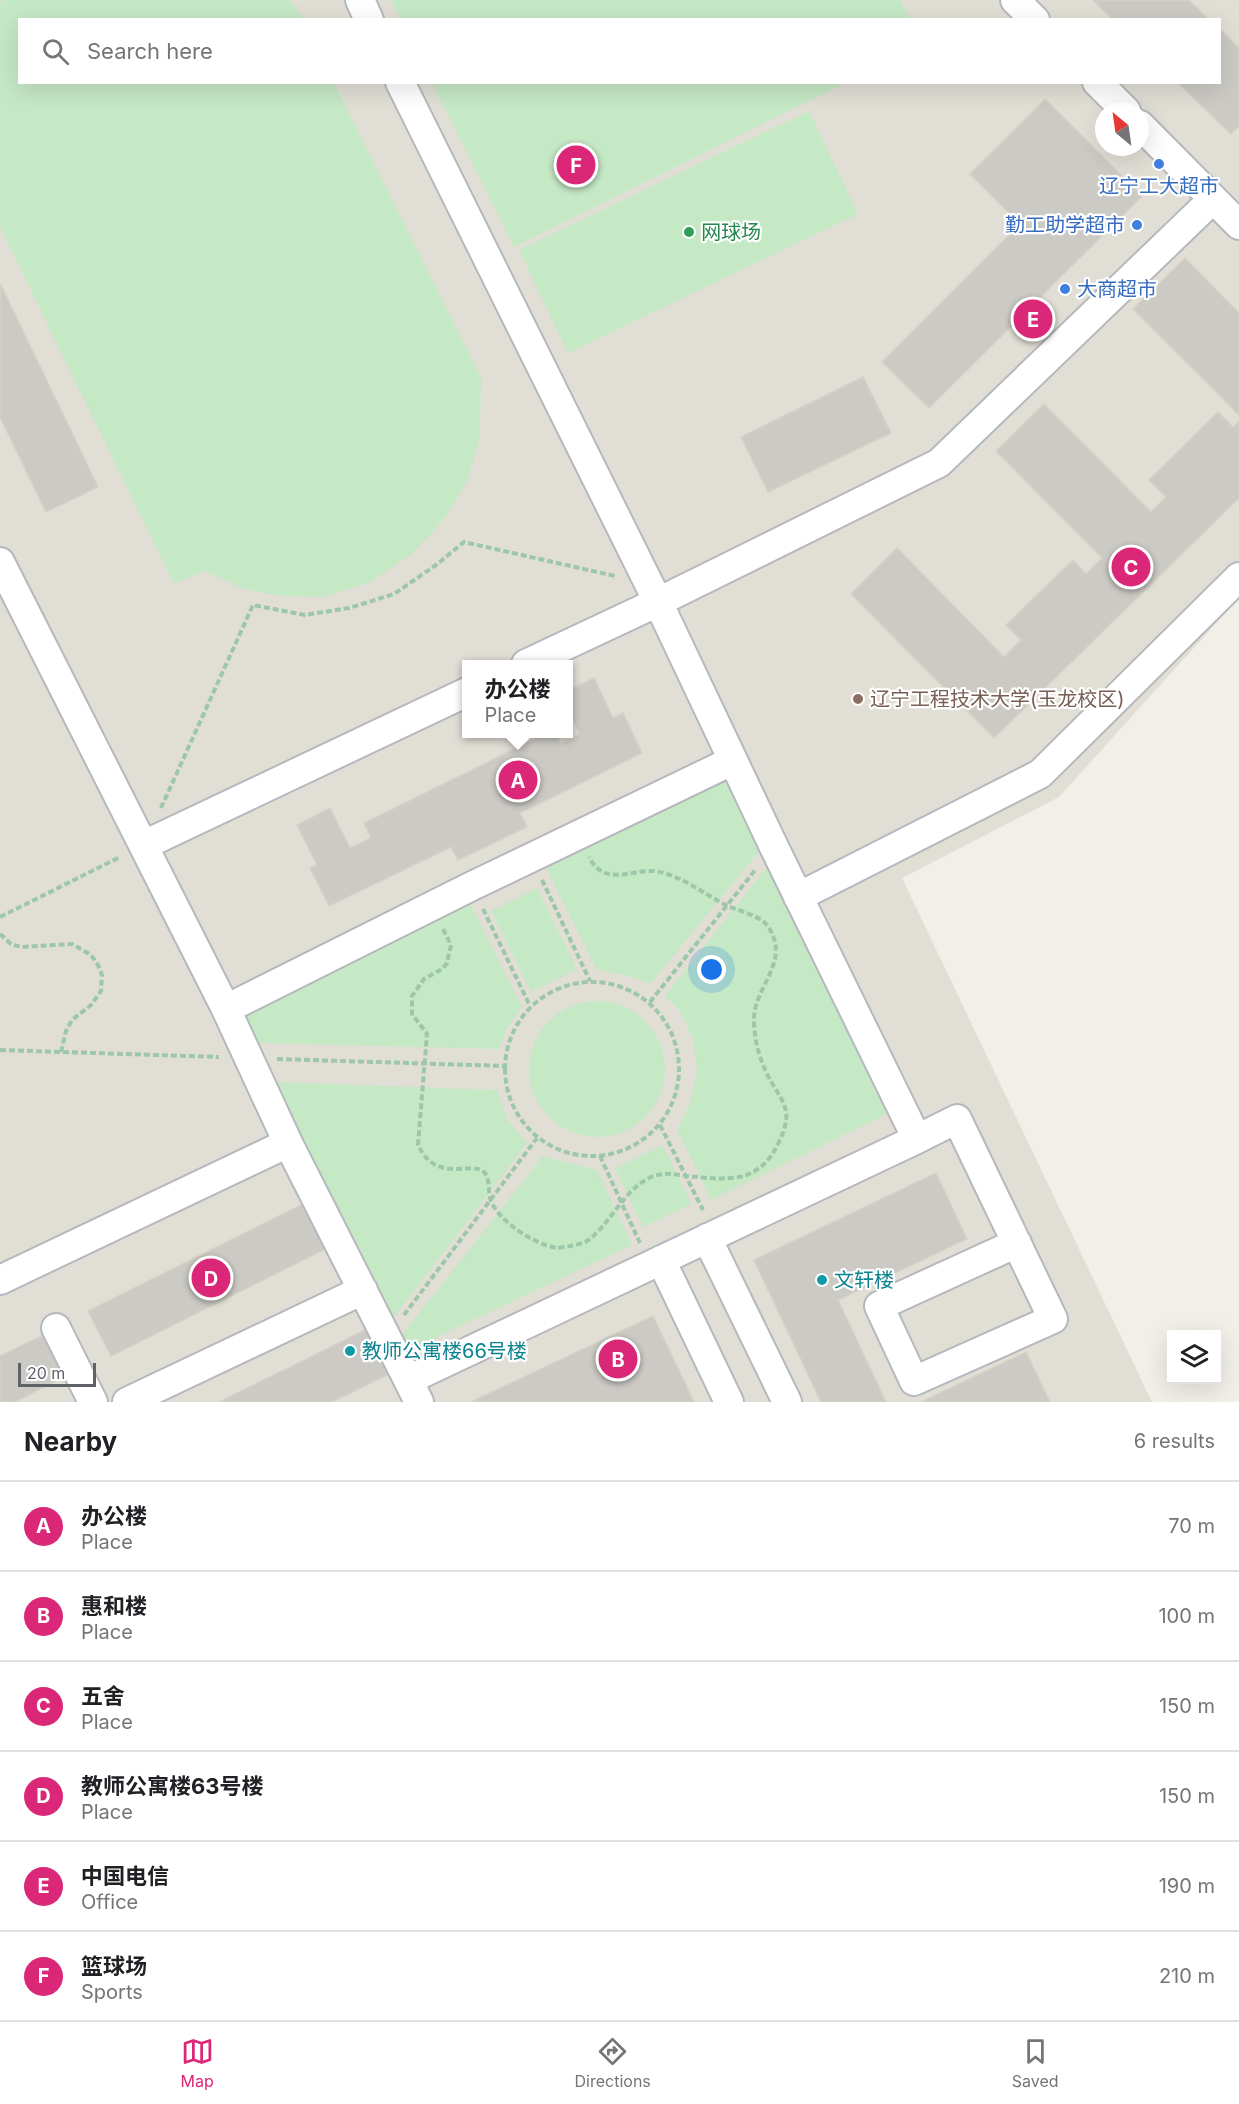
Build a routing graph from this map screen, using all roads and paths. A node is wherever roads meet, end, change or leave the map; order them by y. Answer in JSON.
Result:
{"nodes":[{"id":1,"x":360,"y":0,"type":"edge"},
{"id":2,"x":1015,"y":0,"type":"edge"},
{"id":3,"x":368,"y":18,"type":"edge"},
{"id":4,"x":1033,"y":18,"type":"edge"},
{"id":5,"x":401,"y":84,"type":"edge"},
{"id":6,"x":1099,"y":84,"type":"edge"},
{"id":7,"x":1117,"y":102,"type":"edge"},
{"id":8,"x":1149,"y":134,"type":"edge"},
{"id":9,"x":1213,"y":199,"type":"junction"},
{"id":10,"x":1239,"y":225,"type":"edge"},
{"id":11,"x":0,"y":562,"type":"edge"},
{"id":12,"x":1239,"y":577,"type":"edge"},
{"id":13,"x":654,"y":593,"type":"junction"},
{"id":14,"x":533,"y":660,"type":"edge"},
{"id":15,"x":462,"y":694,"type":"edge"},
{"id":16,"x":732,"y":761,"type":"junction"},
{"id":17,"x":579,"y":835,"type":"junction"},
{"id":18,"x":144,"y":845,"type":"junction"},
{"id":19,"x":774,"y":847,"type":"junction"},
{"id":20,"x":531,"y":858,"type":"junction"},
{"id":21,"x":472,"y":886,"type":"junction"},
{"id":22,"x":798,"y":897,"type":"junction"},
{"id":23,"x":727,"y":905,"type":"junction"},
{"id":24,"x":432,"y":906,"type":"junction"},
{"id":25,"x":0,"y":917,"type":"edge"},
{"id":26,"x":0,"y":934,"type":"edge"},
{"id":27,"x":590,"y":981,"type":"junction"},
{"id":28,"x":650,"y":1002,"type":"junction"},
{"id":29,"x":530,"y":1006,"type":"junction"},
{"id":30,"x":226,"y":1009,"type":"junction"},
{"id":31,"x":61,"y":1052,"type":"dead end"},
{"id":32,"x":660,"y":1125,"type":"junction"},
{"id":33,"x":537,"y":1138,"type":"junction"},
{"id":34,"x":917,"y":1139,"type":"junction"},
{"id":35,"x":288,"y":1143,"type":"junction"},
{"id":36,"x":600,"y":1156,"type":"junction"},
{"id":37,"x":686,"y":1176,"type":"junction"},
{"id":38,"x":491,"y":1200,"type":"junction"},
{"id":39,"x":621,"y":1203,"type":"junction"},
{"id":40,"x":711,"y":1236,"type":"junction"},
{"id":41,"x":1017,"y":1243,"type":"junction"},
{"id":42,"x":656,"y":1263,"type":"junction"},
{"id":43,"x":0,"y":1280,"type":"edge"},
{"id":44,"x":363,"y":1290,"type":"junction"},
{"id":45,"x":56,"y":1328,"type":"dead end"},
{"id":46,"x":387,"y":1338,"type":"junction"},
{"id":47,"x":414,"y":1391,"type":"edge"},
{"id":48,"x":93,"y":1402,"type":"edge"},
{"id":49,"x":127,"y":1402,"type":"edge"},
{"id":50,"x":729,"y":1402,"type":"edge"},
{"id":51,"x":787,"y":1402,"type":"edge"}],
"edges":[{"from":1,"to":3,"type":"street"},
{"from":2,"to":4,"type":"street"},
{"from":5,"to":13,"type":"street"},
{"from":6,"to":7,"type":"street"},
{"from":8,"to":9,"type":"street"},
{"from":9,"to":10,"type":"street"},
{"from":9,"to":13,"type":"street"},
{"from":11,"to":18,"type":"street"},
{"from":12,"to":22,"type":"street"},
{"from":13,"to":14,"type":"street"},
{"from":13,"to":16,"type":"street"},
{"from":13,"to":18,"type":"path"},
{"from":15,"to":18,"type":"street"},
{"from":16,"to":17,"type":"street"},
{"from":16,"to":19,"type":"street"},
{"from":17,"to":20,"type":"street"},
{"from":17,"to":23,"type":"path"},
{"from":18,"to":25,"type":"path"},
{"from":18,"to":30,"type":"street"},
{"from":19,"to":22,"type":"street"},
{"from":19,"to":23,"type":"path"},
{"from":20,"to":21,"type":"street"},
{"from":20,"to":27,"type":"path"},
{"from":21,"to":24,"type":"street"},
{"from":21,"to":29,"type":"path"},
{"from":22,"to":34,"type":"street"},
{"from":23,"to":28,"type":"path"},
{"from":23,"to":37,"type":"path"},
{"from":24,"to":30,"type":"street"},
{"from":24,"to":38,"type":"path"},
{"from":26,"to":31,"type":"path"},
{"from":27,"to":28,"type":"path"},
{"from":27,"to":29,"type":"path"},
{"from":28,"to":32,"type":"path"},
{"from":29,"to":33,"type":"path"},
{"from":30,"to":35,"type":"street"},
{"from":32,"to":36,"type":"path"},
{"from":32,"to":37,"type":"path"},
{"from":33,"to":36,"type":"path"},
{"from":33,"to":38,"type":"path"},
{"from":34,"to":40,"type":"street"},
{"from":34,"to":41,"type":"street"},
{"from":35,"to":43,"type":"street"},
{"from":35,"to":44,"type":"street"},
{"from":36,"to":39,"type":"path"},
{"from":37,"to":39,"type":"path"},
{"from":37,"to":40,"type":"path"},
{"from":38,"to":39,"type":"path"},
{"from":38,"to":46,"type":"path"},
{"from":39,"to":42,"type":"path"},
{"from":40,"to":42,"type":"street"},
{"from":40,"to":51,"type":"street"},
{"from":41,"to":41,"type":"street"},
{"from":42,"to":47,"type":"street"},
{"from":42,"to":50,"type":"street"},
{"from":44,"to":46,"type":"street"},
{"from":44,"to":49,"type":"street"},
{"from":45,"to":48,"type":"street"},
{"from":46,"to":47,"type":"street"}]}
